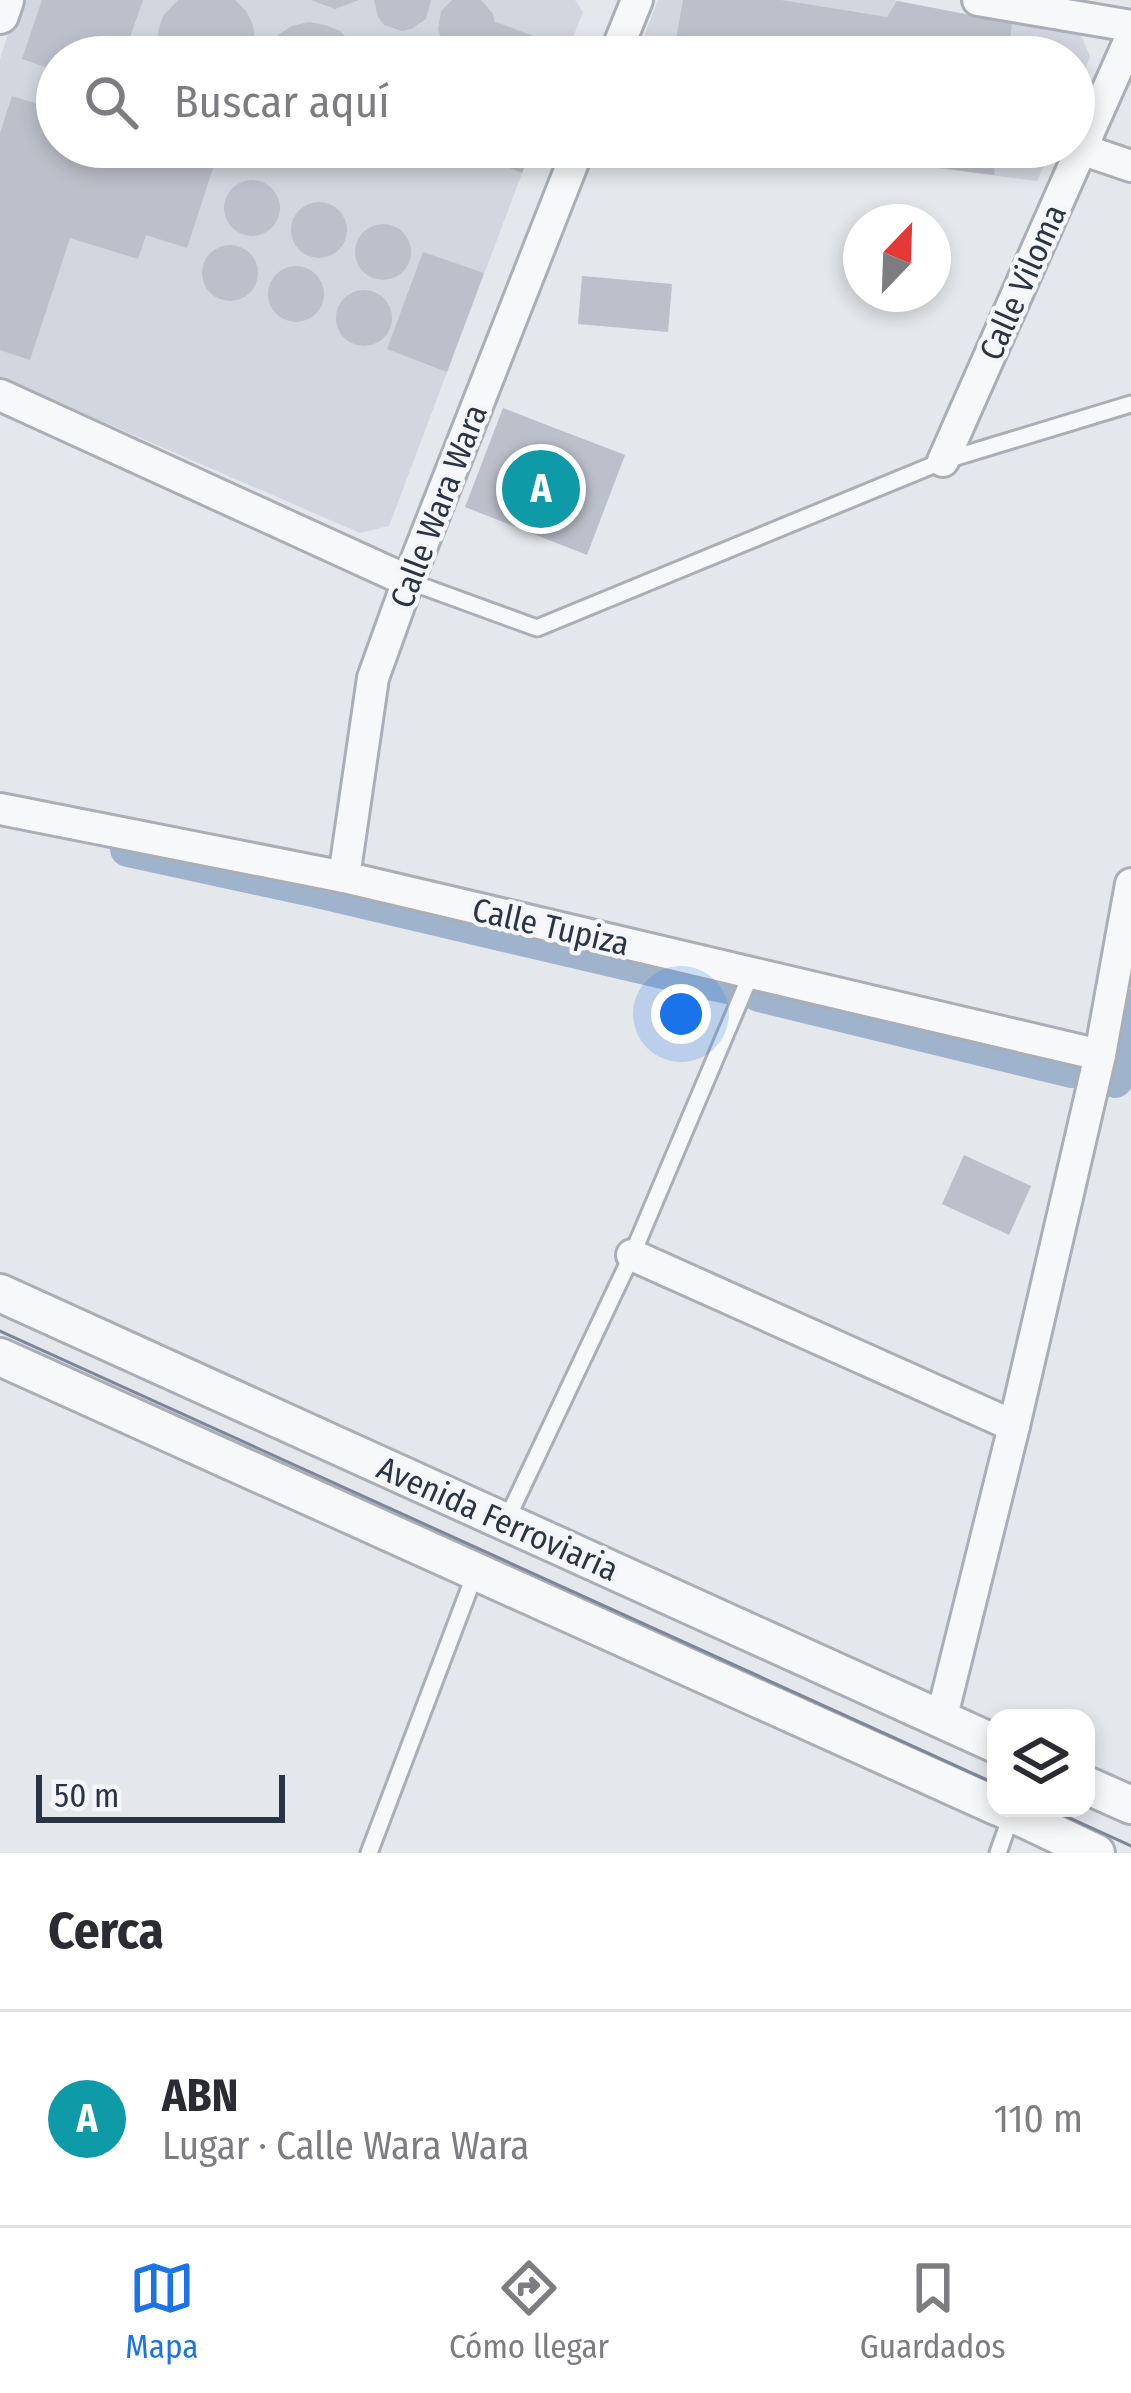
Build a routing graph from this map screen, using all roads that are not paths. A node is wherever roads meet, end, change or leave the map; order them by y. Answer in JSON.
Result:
{"nodes":[{"id":1,"x":5,"y":0,"type":"edge"},
{"id":2,"x":637,"y":0,"type":"edge"},
{"id":3,"x":978,"y":0,"type":"edge"},
{"id":4,"x":0,"y":14,"type":"edge"},
{"id":5,"x":1131,"y":26,"type":"edge"},
{"id":6,"x":622,"y":36,"type":"edge"},
{"id":7,"x":1131,"y":37,"type":"edge"},
{"id":8,"x":1095,"y":118,"type":"edge"},
{"id":9,"x":1095,"y":154,"type":"edge"},
{"id":10,"x":1131,"y":166,"type":"edge"},
{"id":11,"x":571,"y":168,"type":"edge"},
{"id":12,"x":1073,"y":168,"type":"edge"},
{"id":13,"x":0,"y":395,"type":"edge"},
{"id":14,"x":1131,"y":404,"type":"edge"},
{"id":15,"x":943,"y":461,"type":"junction"},
{"id":16,"x":408,"y":580,"type":"junction"},
{"id":17,"x":0,"y":809,"type":"edge"},
{"id":18,"x":344,"y":877,"type":"junction"},
{"id":19,"x":1131,"y":884,"type":"edge"},
{"id":20,"x":751,"y":974,"type":"junction"},
{"id":21,"x":1122,"y":975,"type":"edge"},
{"id":22,"x":1100,"y":1055,"type":"junction"},
{"id":23,"x":632,"y":1255,"type":"junction"},
{"id":24,"x":0,"y":1293,"type":"edge"},
{"id":25,"x":0,"y":1357,"type":"edge"},
{"id":26,"x":1014,"y":1426,"type":"junction"},
{"id":27,"x":506,"y":1521,"type":"junction"},
{"id":28,"x":476,"y":1571,"type":"junction"},
{"id":29,"x":941,"y":1720,"type":"junction"},
{"id":30,"x":987,"y":1740,"type":"edge"},
{"id":31,"x":1095,"y":1788,"type":"edge"},
{"id":32,"x":987,"y":1802,"type":"edge"},
{"id":33,"x":1131,"y":1805,"type":"edge"},
{"id":34,"x":1002,"y":1817,"type":"edge"},
{"id":35,"x":1020,"y":1817,"type":"edge"},
{"id":36,"x":369,"y":1853,"type":"edge"},
{"id":37,"x":998,"y":1853,"type":"edge"},
{"id":38,"x":1096,"y":1853,"type":"edge"}],
"edges":[{"from":1,"to":4,"type":"street"},
{"from":2,"to":6,"type":"street"},
{"from":3,"to":5,"type":"street"},
{"from":7,"to":8,"type":"street","name":"Calle Viloma"},
{"from":9,"to":10,"type":"street"},
{"from":11,"to":16,"type":"street","name":"Calle Wara Wara"},
{"from":12,"to":15,"type":"street","name":"Calle Viloma"},
{"from":13,"to":16,"type":"street"},
{"from":14,"to":15,"type":"lane"},
{"from":15,"to":16,"type":"lane"},
{"from":16,"to":18,"type":"street","name":"Calle Wara Wara"},
{"from":17,"to":18,"type":"street","name":"Calle Tupiza"},
{"from":18,"to":20,"type":"street","name":"Calle Tupiza"},
{"from":19,"to":21,"type":"street"},
{"from":20,"to":22,"type":"street","name":"Calle Tupiza"},
{"from":20,"to":23,"type":"lane"},
{"from":21,"to":22,"type":"street"},
{"from":22,"to":26,"type":"street"},
{"from":23,"to":26,"type":"street"},
{"from":23,"to":27,"type":"lane"},
{"from":24,"to":27,"type":"street","name":"Avenida Ferroviaria"},
{"from":25,"to":28,"type":"street","name":"Avenida Ferroviaria"},
{"from":26,"to":29,"type":"street"},
{"from":27,"to":29,"type":"street","name":"Avenida Ferroviaria"},
{"from":28,"to":32,"type":"street","name":"Avenida Ferroviaria"},
{"from":28,"to":36,"type":"lane"},
{"from":29,"to":30,"type":"street","name":"Avenida Ferroviaria"},
{"from":31,"to":33,"type":"street"},
{"from":34,"to":37,"type":"lane"},
{"from":35,"to":38,"type":"street","name":"Avenida Ferroviaria"}]}
